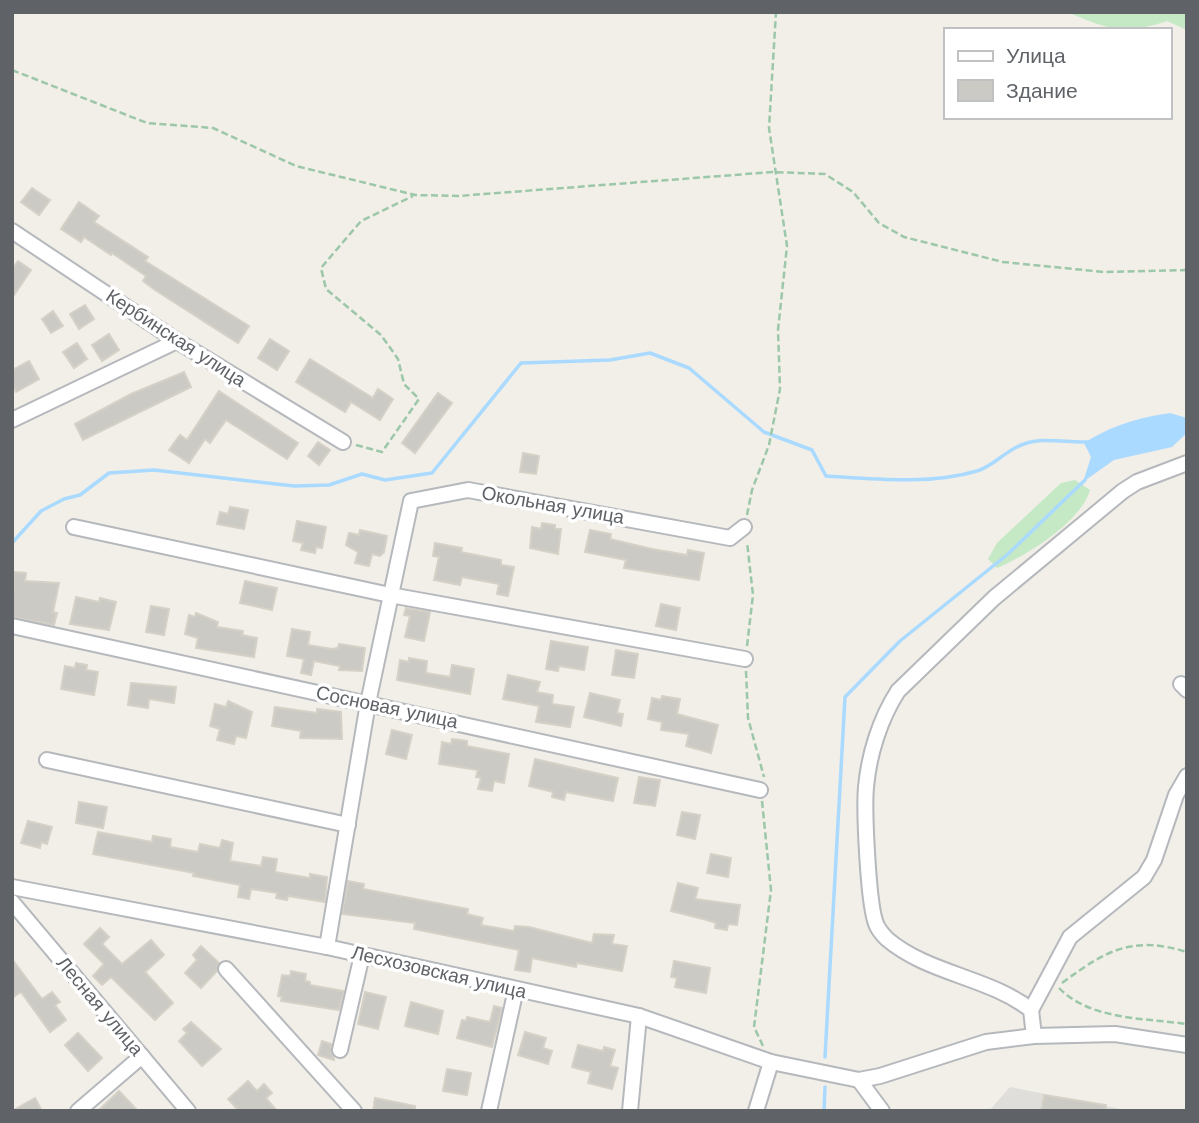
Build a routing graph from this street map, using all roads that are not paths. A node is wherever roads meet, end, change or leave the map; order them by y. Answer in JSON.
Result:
{"nodes":[{"id":1,"x":12,"y":231,"type":"edge"},
{"id":2,"x":177,"y":341,"type":"junction"},
{"id":3,"x":12,"y":420,"type":"edge"},
{"id":4,"x":343,"y":442,"type":"road end"},
{"id":5,"x":1187,"y":463,"type":"edge"},
{"id":6,"x":74,"y":527,"type":"dead end"},
{"id":7,"x":744,"y":527,"type":"road end"},
{"id":8,"x":390,"y":595,"type":"junction"},
{"id":9,"x":12,"y":626,"type":"edge"},
{"id":10,"x":746,"y":659,"type":"road end"},
{"id":11,"x":368,"y":703,"type":"junction"},
{"id":12,"x":47,"y":760,"type":"dead end"},
{"id":13,"x":1187,"y":776,"type":"edge"},
{"id":14,"x":760,"y":790,"type":"road end"},
{"id":15,"x":348,"y":825,"type":"junction"},
{"id":16,"x":12,"y":887,"type":"edge"},
{"id":17,"x":12,"y":902,"type":"edge"},
{"id":18,"x":327,"y":947,"type":"junction"},
{"id":19,"x":362,"y":955,"type":"junction"},
{"id":20,"x":226,"y":969,"type":"dead end"},
{"id":21,"x":516,"y":989,"type":"junction"},
{"id":22,"x":1031,"y":1010,"type":"junction"},
{"id":23,"x":639,"y":1016,"type":"junction"},
{"id":24,"x":1034,"y":1036,"type":"junction"},
{"id":25,"x":1187,"y":1045,"type":"edge"},
{"id":26,"x":340,"y":1050,"type":"dead end"},
{"id":27,"x":142,"y":1056,"type":"junction"},
{"id":28,"x":771,"y":1062,"type":"junction"},
{"id":29,"x":859,"y":1080,"type":"junction"},
{"id":30,"x":78,"y":1111,"type":"edge"},
{"id":31,"x":188,"y":1111,"type":"edge"},
{"id":32,"x":354,"y":1111,"type":"edge"},
{"id":33,"x":489,"y":1111,"type":"edge"},
{"id":34,"x":630,"y":1111,"type":"edge"},
{"id":35,"x":756,"y":1111,"type":"edge"},
{"id":36,"x":882,"y":1111,"type":"edge"}],
"edges":[{"from":1,"to":2,"type":"street","name":"Кербинская улица"},
{"from":2,"to":3,"type":"street"},
{"from":2,"to":4,"type":"street","name":"Кербинская улица"},
{"from":5,"to":22,"type":"street"},
{"from":6,"to":8,"type":"street"},
{"from":7,"to":8,"type":"street","name":"Окольная улица"},
{"from":8,"to":10,"type":"street"},
{"from":8,"to":11,"type":"street"},
{"from":9,"to":11,"type":"street","name":"Сосновая улица"},
{"from":11,"to":14,"type":"street","name":"Сосновая улица"},
{"from":11,"to":15,"type":"street"},
{"from":12,"to":15,"type":"street"},
{"from":13,"to":22,"type":"street"},
{"from":15,"to":18,"type":"street"},
{"from":16,"to":18,"type":"street","name":"Лесхозовская улица"},
{"from":17,"to":27,"type":"street","name":"Лесная улица"},
{"from":18,"to":19,"type":"street","name":"Лесхозовская улица"},
{"from":19,"to":21,"type":"street","name":"Лесхозовская улица"},
{"from":19,"to":26,"type":"street"},
{"from":20,"to":32,"type":"street"},
{"from":21,"to":23,"type":"street","name":"Лесхозовская улица"},
{"from":21,"to":33,"type":"street"},
{"from":22,"to":24,"type":"street"},
{"from":23,"to":28,"type":"street","name":"Лесхозовская улица"},
{"from":23,"to":34,"type":"street"},
{"from":24,"to":25,"type":"street"},
{"from":24,"to":29,"type":"street"},
{"from":27,"to":30,"type":"street"},
{"from":27,"to":31,"type":"street","name":"Лесная улица"},
{"from":28,"to":29,"type":"street","name":"Лесхозовская улица"},
{"from":28,"to":35,"type":"street"},
{"from":29,"to":36,"type":"street"}]}
